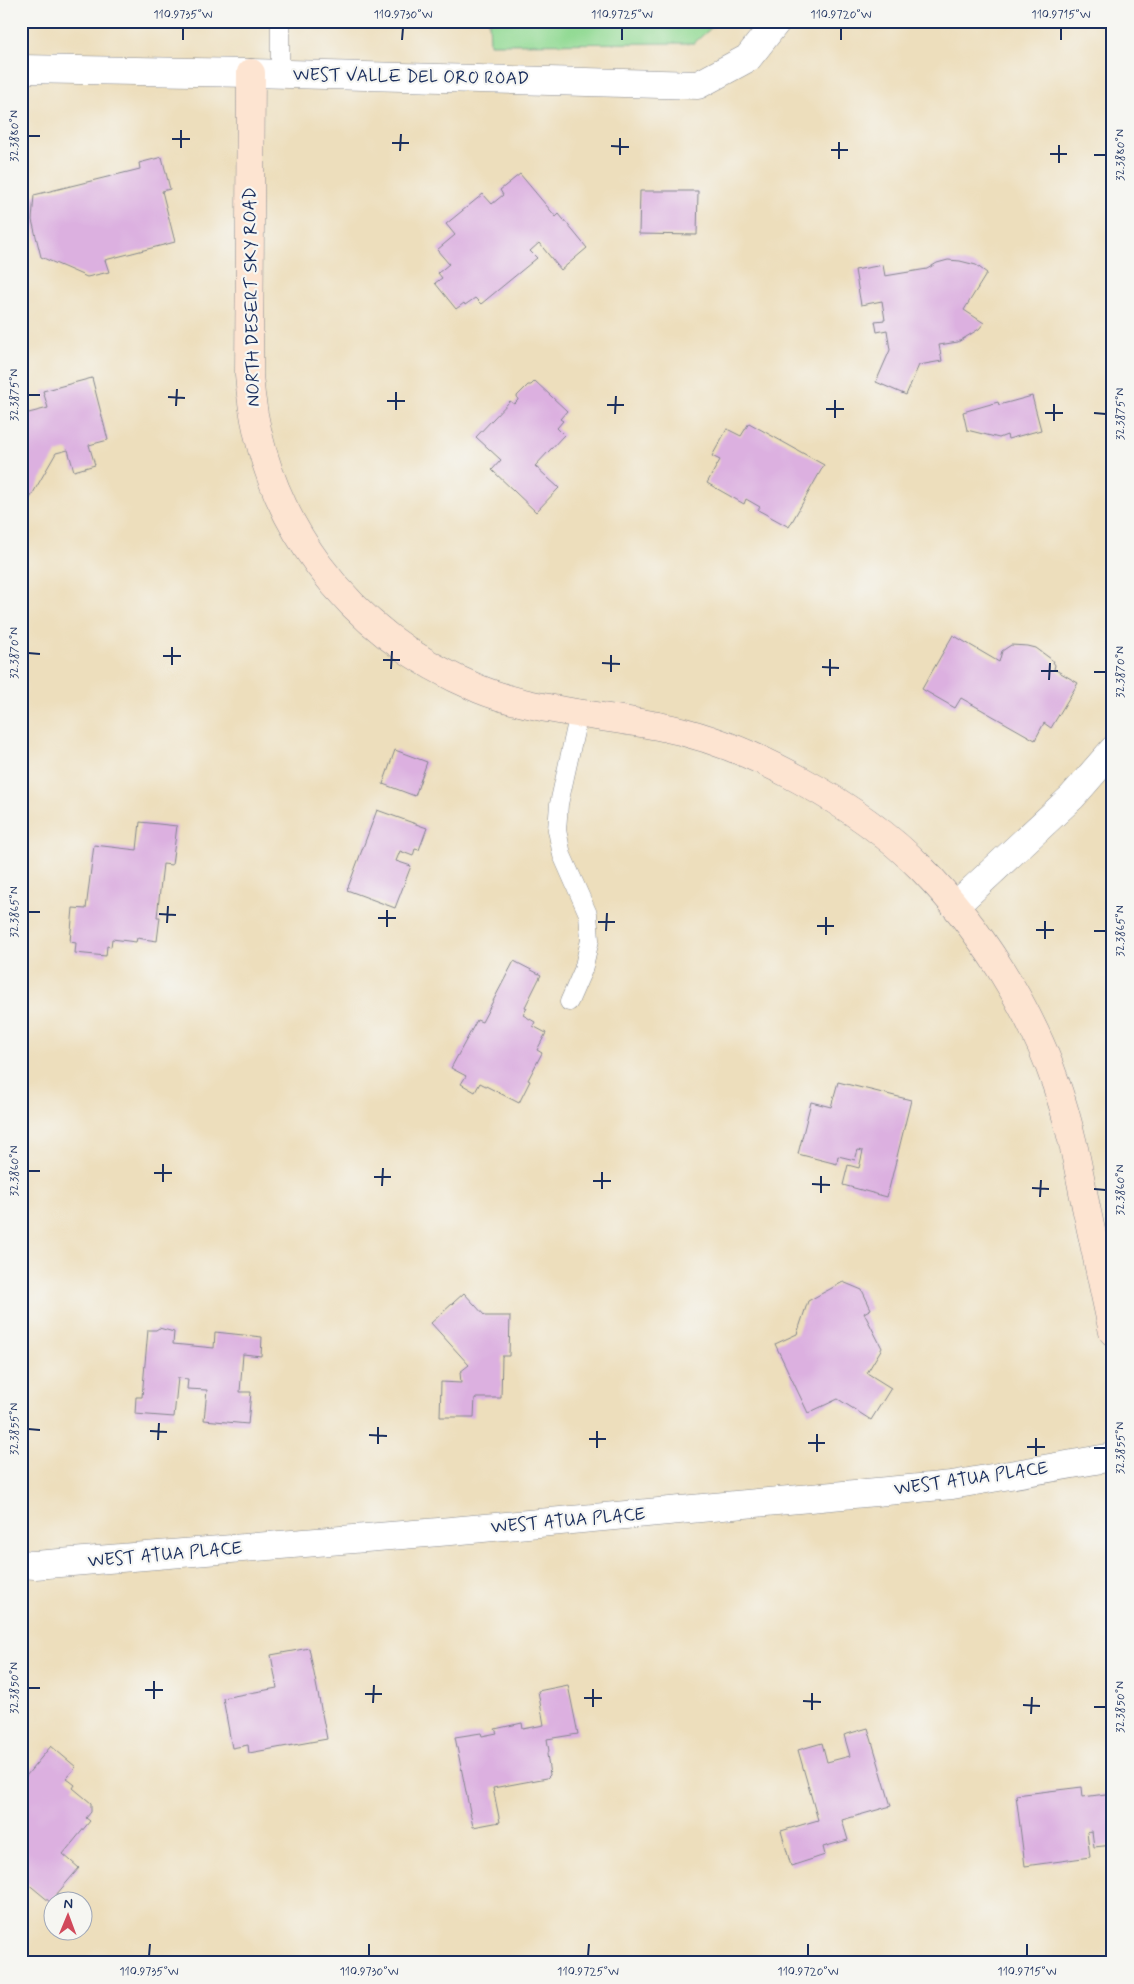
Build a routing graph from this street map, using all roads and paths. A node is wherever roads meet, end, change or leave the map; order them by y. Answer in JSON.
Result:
{"nodes":[{"id":1,"x":281,"y":21,"type":"edge"},
{"id":2,"x":777,"y":21,"type":"edge"},
{"id":3,"x":21,"y":69,"type":"edge"},
{"id":4,"x":251,"y":73,"type":"junction"},
{"id":5,"x":280,"y":74,"type":"junction"},
{"id":6,"x":579,"y":713,"type":"junction"},
{"id":7,"x":1113,"y":750,"type":"edge"},
{"id":8,"x":955,"y":906,"type":"junction"},
{"id":9,"x":569,"y":1002,"type":"dead end"},
{"id":10,"x":1113,"y":1332,"type":"edge"},
{"id":11,"x":1113,"y":1457,"type":"edge"},
{"id":12,"x":21,"y":1564,"type":"edge"}],
"edges":[{"from":1,"to":5,"type":"lane"},
{"from":2,"to":5,"type":"street","name":"WEST VALLE DEL ORO ROAD"},
{"from":3,"to":4,"type":"street","name":"WEST VALLE DEL ORO ROAD"},
{"from":4,"to":5,"type":"street","name":"WEST VALLE DEL ORO ROAD"},
{"from":4,"to":6,"type":"street","name":"NORTH DESERT SKY ROAD"},
{"from":6,"to":8,"type":"street","name":"NORTH DESERT SKY ROAD"},
{"from":6,"to":9,"type":"lane"},
{"from":7,"to":8,"type":"street"},
{"from":8,"to":10,"type":"street","name":"NORTH DESERT SKY ROAD"},
{"from":11,"to":12,"type":"street","name":"WEST ATUA PLACE"}]}
